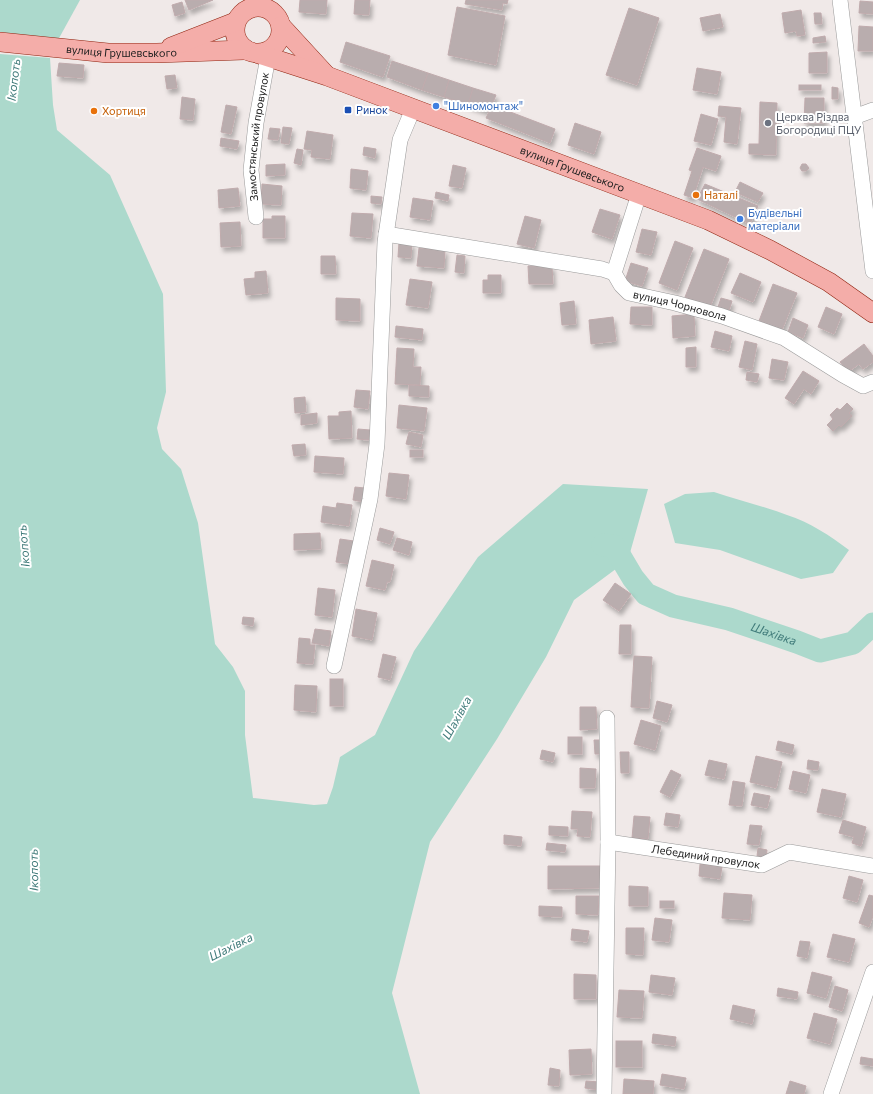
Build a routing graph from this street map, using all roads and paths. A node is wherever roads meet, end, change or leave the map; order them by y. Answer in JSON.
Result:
{"nodes":[{"id":1,"x":840,"y":0,"type":"edge"},
{"id":2,"x":244,"y":11,"type":"edge"},
{"id":3,"x":279,"y":15,"type":"edge"},
{"id":4,"x":0,"y":42,"type":"edge"},
{"id":5,"x":157,"y":53,"type":"junction"},
{"id":6,"x":257,"y":54,"type":"junction"},
{"id":7,"x":327,"y":76,"type":"junction"},
{"id":8,"x":414,"y":109,"type":"junction"},
{"id":9,"x":873,"y":110,"type":"edge"},
{"id":10,"x":854,"y":117,"type":"junction"},
{"id":11,"x":639,"y":194,"type":"junction"},
{"id":12,"x":256,"y":217,"type":"dead end"},
{"id":13,"x":386,"y":234,"type":"junction"},
{"id":14,"x":873,"y":271,"type":"edge"},
{"id":15,"x":614,"y":273,"type":"junction"},
{"id":16,"x":873,"y":313,"type":"edge"},
{"id":17,"x":873,"y":382,"type":"edge"},
{"id":18,"x":334,"y":666,"type":"dead end"},
{"id":19,"x":607,"y":718,"type":"dead end"},
{"id":20,"x":608,"y":842,"type":"junction"},
{"id":21,"x":873,"y":866,"type":"edge"},
{"id":22,"x":873,"y":972,"type":"edge"},
{"id":23,"x":604,"y":1094,"type":"edge"},
{"id":24,"x":831,"y":1094,"type":"edge"}],
"edges":[{"from":1,"to":10,"type":"street"},
{"from":2,"to":3,"type":"main road"},
{"from":2,"to":5,"type":"main road"},
{"from":2,"to":6,"type":"main road"},
{"from":3,"to":6,"type":"main road","name":"вулиця Грушевського"},
{"from":3,"to":7,"type":"main road"},
{"from":4,"to":5,"type":"main road","name":"вулиця Грушевського"},
{"from":5,"to":6,"type":"main road","name":"вулиця Грушевського"},
{"from":6,"to":7,"type":"main road","name":"вулиця Грушевського"},
{"from":6,"to":12,"type":"street","name":"Замостянський провулок"},
{"from":7,"to":8,"type":"main road","name":"вулиця Грушевського"},
{"from":8,"to":11,"type":"main road","name":"вулиця Грушевського"},
{"from":8,"to":13,"type":"street"},
{"from":9,"to":10,"type":"street"},
{"from":10,"to":14,"type":"street"},
{"from":11,"to":15,"type":"street"},
{"from":11,"to":16,"type":"main road","name":"вулиця Грушевського"},
{"from":13,"to":15,"type":"street"},
{"from":13,"to":18,"type":"street"},
{"from":15,"to":17,"type":"street","name":"вулиця Чорновола"},
{"from":19,"to":20,"type":"street"},
{"from":20,"to":21,"type":"street","name":"Лебединий провулок"},
{"from":20,"to":23,"type":"street"},
{"from":22,"to":24,"type":"street"}]}
